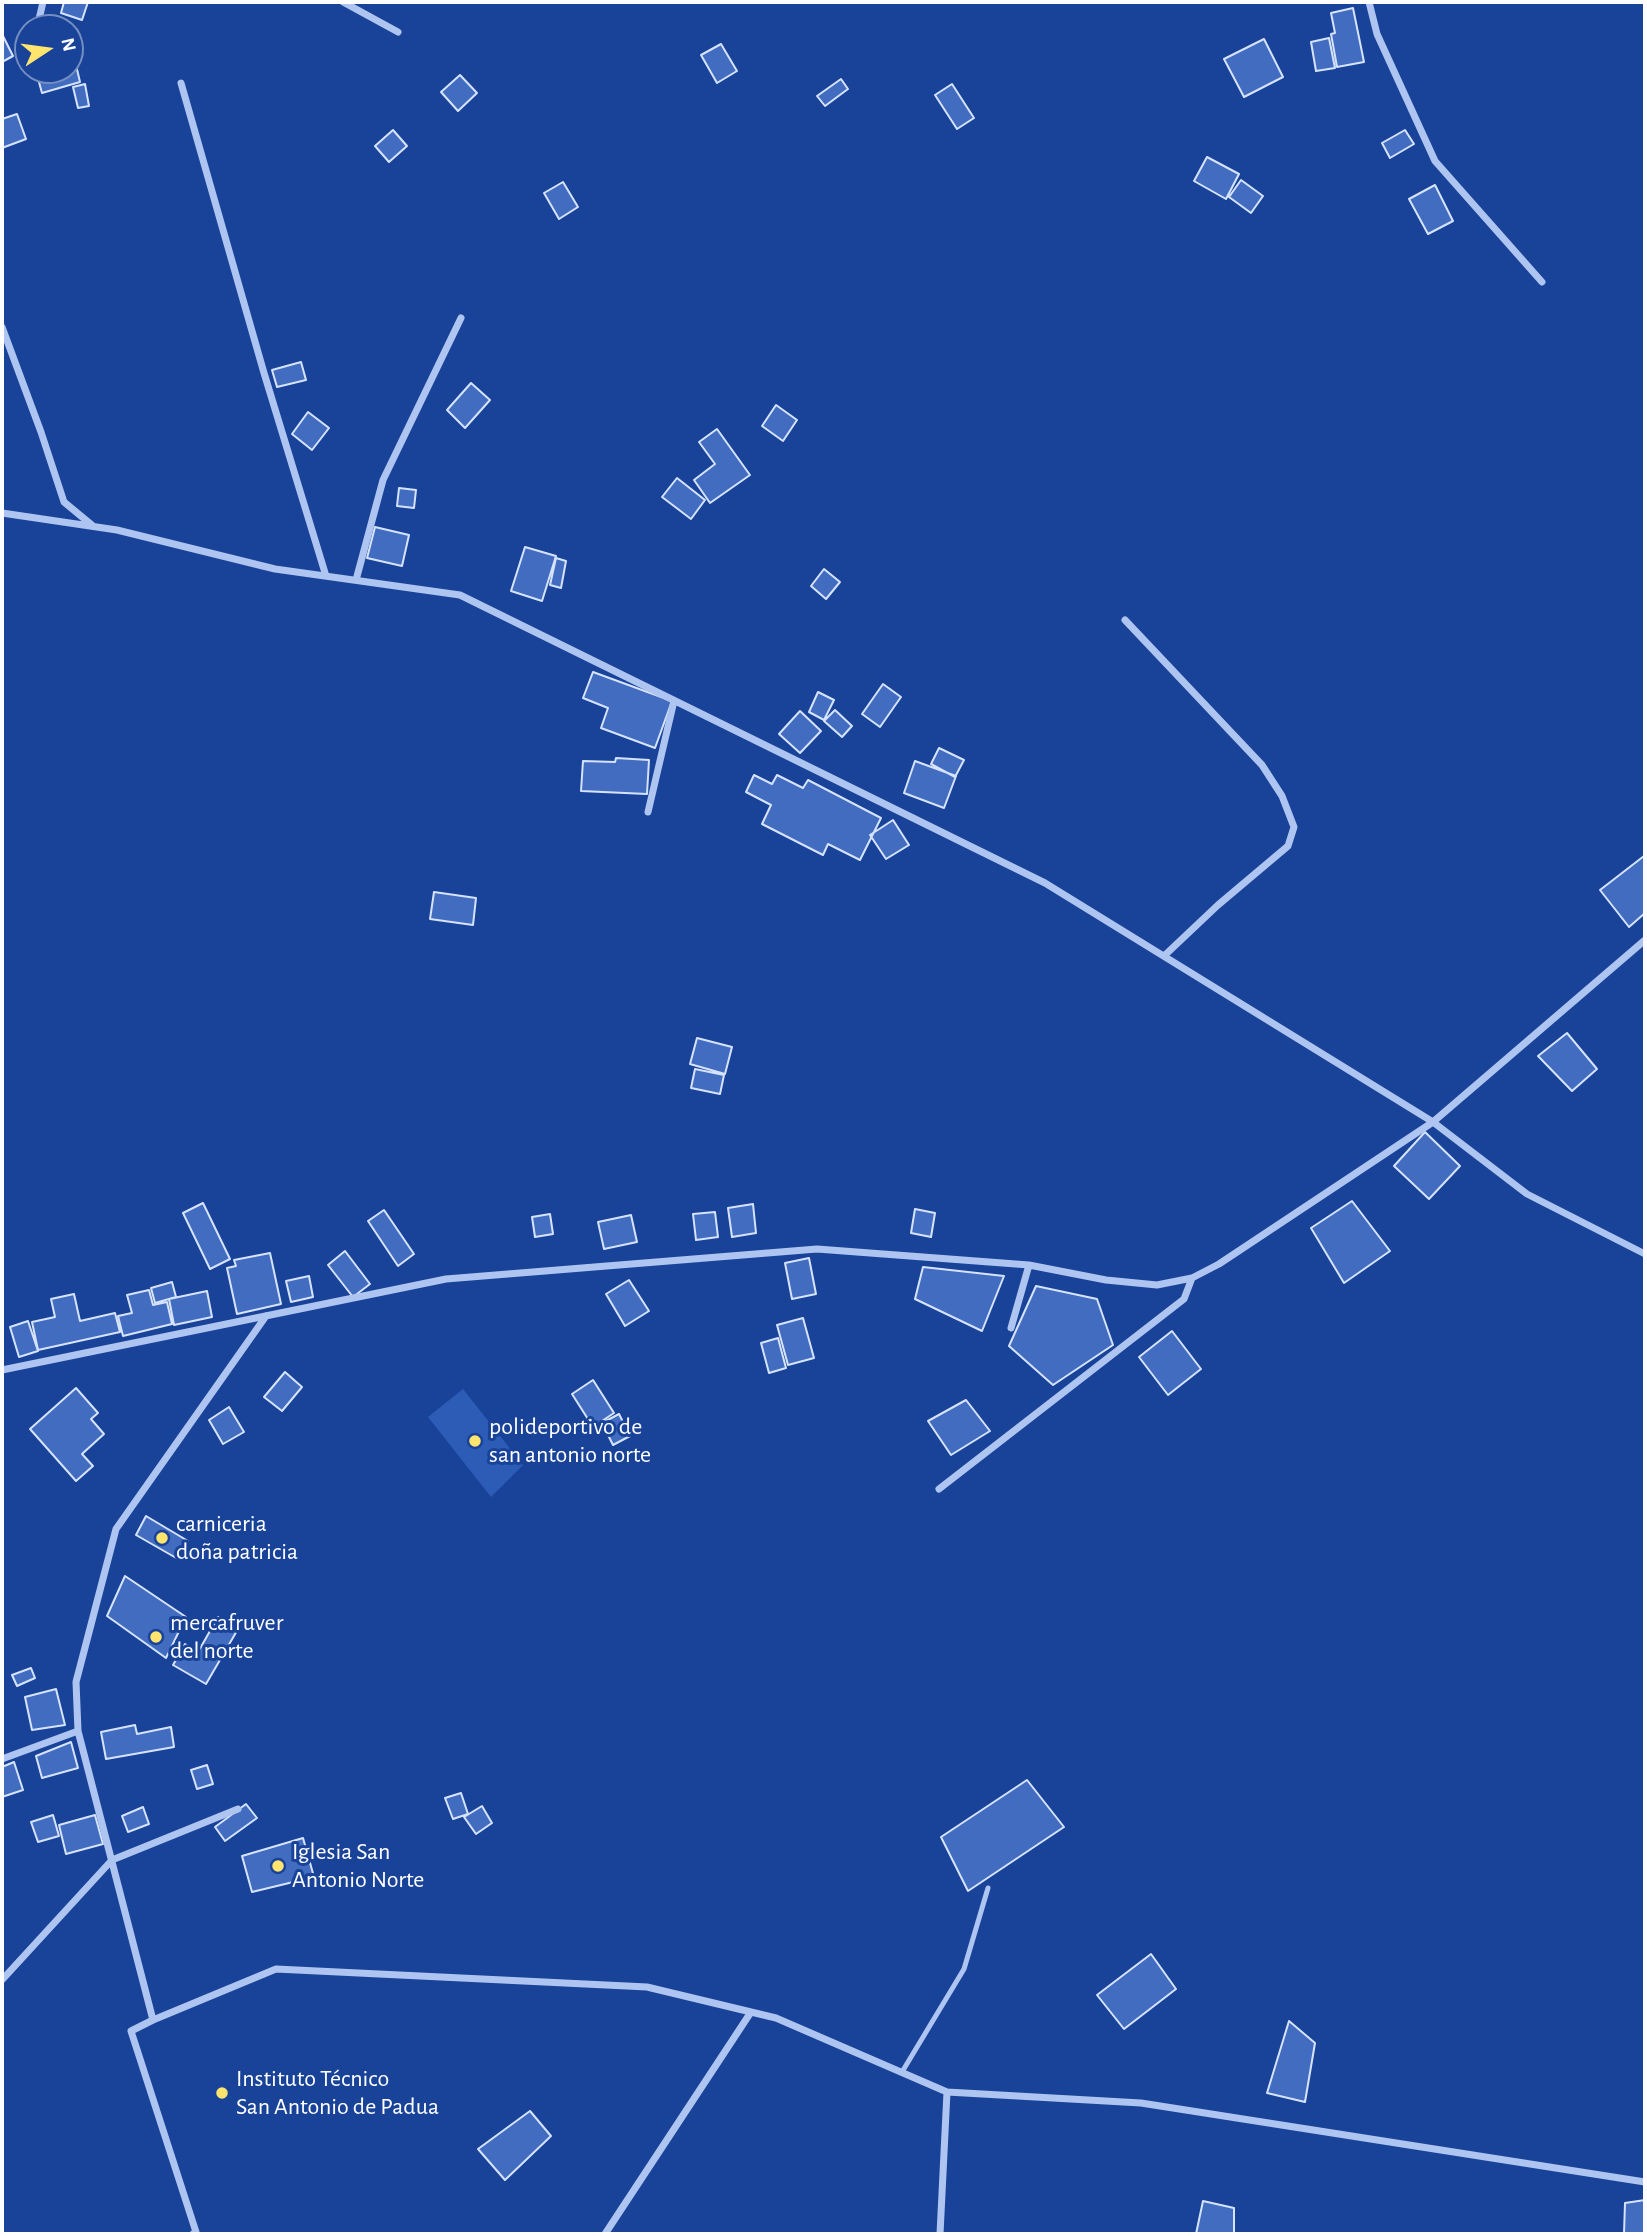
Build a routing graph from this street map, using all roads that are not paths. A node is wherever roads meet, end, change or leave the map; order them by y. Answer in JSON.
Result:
{"nodes":[{"id":1,"x":343,"y":2,"type":"edge"},
{"id":2,"x":1368,"y":2,"type":"edge"},
{"id":3,"x":398,"y":32,"type":"dead end"},
{"id":4,"x":181,"y":83,"type":"dead end"},
{"id":5,"x":1542,"y":282,"type":"dead end"},
{"id":6,"x":461,"y":318,"type":"dead end"},
{"id":7,"x":2,"y":327,"type":"edge"},
{"id":8,"x":2,"y":513,"type":"edge"},
{"id":9,"x":95,"y":527,"type":"junction"},
{"id":10,"x":326,"y":576,"type":"junction"},
{"id":11,"x":356,"y":580,"type":"junction"},
{"id":12,"x":1125,"y":620,"type":"dead end"},
{"id":13,"x":674,"y":701,"type":"junction"},
{"id":14,"x":648,"y":812,"type":"dead end"},
{"id":15,"x":1645,"y":940,"type":"edge"},
{"id":16,"x":1164,"y":956,"type":"junction"},
{"id":17,"x":1433,"y":1122,"type":"junction"},
{"id":18,"x":1645,"y":1254,"type":"edge"},
{"id":19,"x":1029,"y":1265,"type":"junction"},
{"id":20,"x":1192,"y":1278,"type":"junction"},
{"id":21,"x":267,"y":1316,"type":"junction"},
{"id":22,"x":1011,"y":1328,"type":"dead end"},
{"id":23,"x":2,"y":1370,"type":"edge"},
{"id":24,"x":939,"y":1489,"type":"dead end"},
{"id":25,"x":78,"y":1731,"type":"junction"},
{"id":26,"x":2,"y":1759,"type":"edge"},
{"id":27,"x":238,"y":1809,"type":"dead end"},
{"id":28,"x":112,"y":1860,"type":"junction"},
{"id":29,"x":988,"y":1888,"type":"dead end"},
{"id":30,"x":2,"y":1980,"type":"edge"},
{"id":31,"x":751,"y":2012,"type":"junction"},
{"id":32,"x":153,"y":2020,"type":"junction"},
{"id":33,"x":902,"y":2072,"type":"junction"},
{"id":34,"x":947,"y":2092,"type":"junction"},
{"id":35,"x":1645,"y":2182,"type":"edge"},
{"id":36,"x":193,"y":2234,"type":"edge"},
{"id":37,"x":604,"y":2234,"type":"edge"},
{"id":38,"x":940,"y":2234,"type":"edge"}],
"edges":[{"from":1,"to":3,"type":"street"},
{"from":2,"to":5,"type":"street"},
{"from":4,"to":10,"type":"street"},
{"from":6,"to":11,"type":"street"},
{"from":7,"to":9,"type":"street"},
{"from":8,"to":9,"type":"street"},
{"from":9,"to":10,"type":"street"},
{"from":10,"to":11,"type":"street"},
{"from":11,"to":13,"type":"street"},
{"from":12,"to":16,"type":"street"},
{"from":13,"to":14,"type":"street"},
{"from":13,"to":16,"type":"street"},
{"from":15,"to":17,"type":"street"},
{"from":16,"to":17,"type":"street"},
{"from":17,"to":18,"type":"street"},
{"from":17,"to":20,"type":"street"},
{"from":19,"to":20,"type":"street"},
{"from":19,"to":21,"type":"street"},
{"from":19,"to":22,"type":"street"},
{"from":20,"to":24,"type":"street"},
{"from":21,"to":23,"type":"street"},
{"from":21,"to":25,"type":"street"},
{"from":25,"to":26,"type":"street"},
{"from":25,"to":28,"type":"street"},
{"from":27,"to":28,"type":"street"},
{"from":28,"to":30,"type":"street"},
{"from":28,"to":32,"type":"street"},
{"from":29,"to":33,"type":"lane"},
{"from":31,"to":32,"type":"street"},
{"from":31,"to":33,"type":"street"},
{"from":31,"to":37,"type":"street"},
{"from":32,"to":36,"type":"street"},
{"from":33,"to":34,"type":"street"},
{"from":34,"to":35,"type":"street"},
{"from":34,"to":38,"type":"street"}]}
